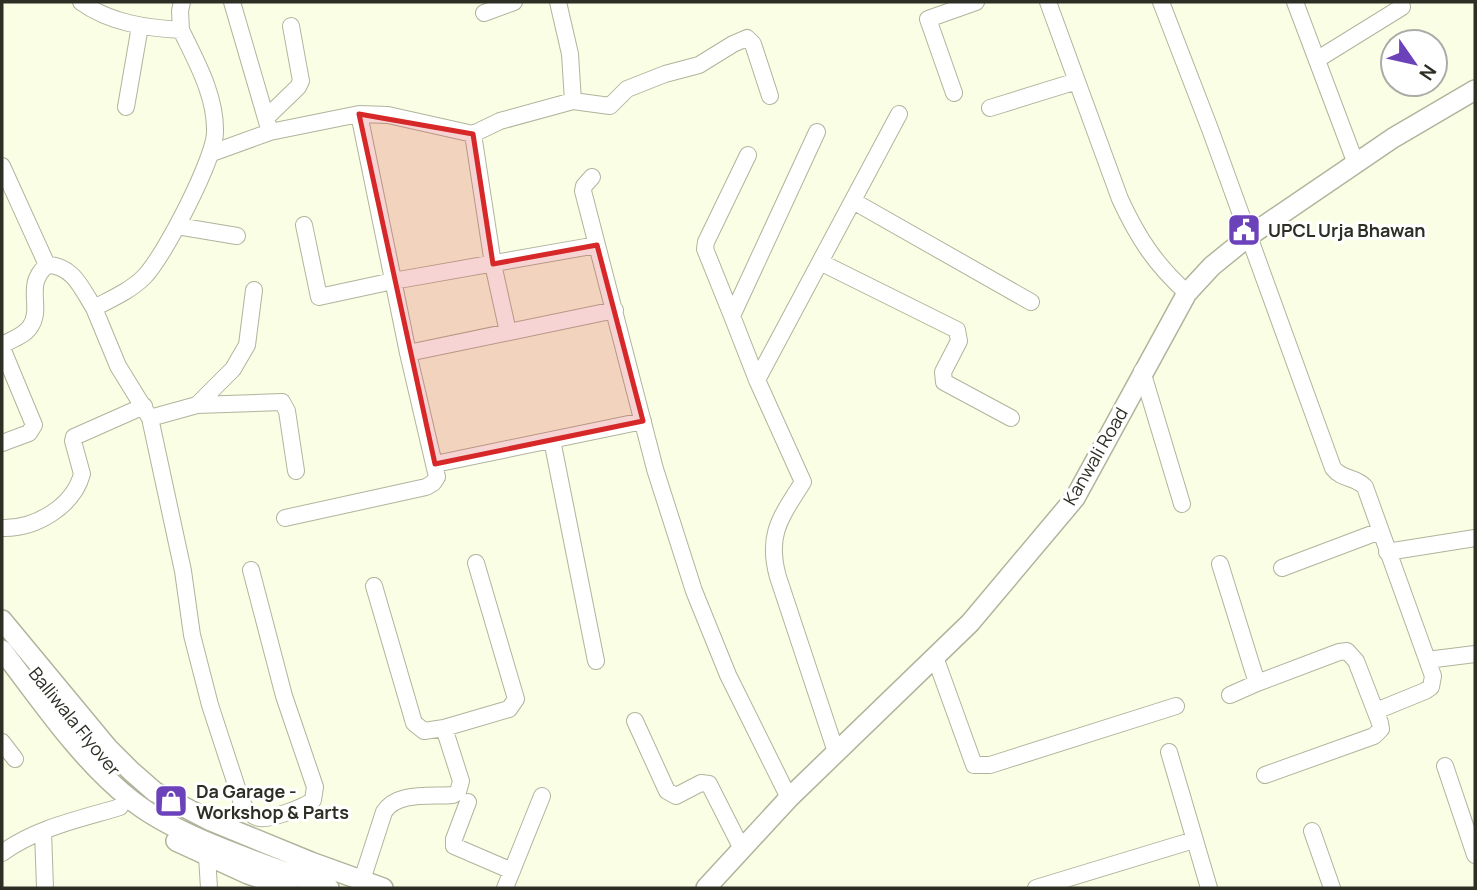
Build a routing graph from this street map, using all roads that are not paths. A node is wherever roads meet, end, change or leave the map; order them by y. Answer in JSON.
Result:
{"nodes":[{"id":1,"x":81,"y":2,"type":"edge"},
{"id":2,"x":182,"y":2,"type":"edge"},
{"id":3,"x":232,"y":2,"type":"edge"},
{"id":4,"x":514,"y":2,"type":"edge"},
{"id":5,"x":558,"y":2,"type":"edge"},
{"id":6,"x":976,"y":2,"type":"edge"},
{"id":7,"x":1048,"y":2,"type":"edge"},
{"id":8,"x":1161,"y":2,"type":"edge"},
{"id":9,"x":1295,"y":2,"type":"edge"},
{"id":10,"x":1402,"y":7,"type":"dead end"},
{"id":11,"x":484,"y":13,"type":"dead end"},
{"id":12,"x":140,"y":26,"type":"junction"},
{"id":13,"x":290,"y":26,"type":"dead end"},
{"id":14,"x":181,"y":30,"type":"junction"},
{"id":15,"x":1318,"y":59,"type":"junction"},
{"id":16,"x":1077,"y":81,"type":"junction"},
{"id":17,"x":1475,"y":90,"type":"edge"},
{"id":18,"x":954,"y":93,"type":"dead end"},
{"id":19,"x":770,"y":96,"type":"dead end"},
{"id":20,"x":573,"y":101,"type":"junction"},
{"id":21,"x":127,"y":107,"type":"dead end"},
{"id":22,"x":990,"y":108,"type":"dead end"},
{"id":23,"x":359,"y":114,"type":"junction"},
{"id":24,"x":899,"y":114,"type":"dead end"},
{"id":25,"x":269,"y":125,"type":"junction"},
{"id":26,"x":817,"y":132,"type":"dead end"},
{"id":27,"x":472,"y":134,"type":"junction"},
{"id":28,"x":212,"y":153,"type":"junction"},
{"id":29,"x":748,"y":155,"type":"dead end"},
{"id":30,"x":1356,"y":164,"type":"junction"},
{"id":31,"x":2,"y":166,"type":"edge"},
{"id":32,"x":592,"y":177,"type":"dead end"},
{"id":33,"x":853,"y":201,"type":"junction"},
{"id":34,"x":304,"y":225,"type":"dead end"},
{"id":35,"x":177,"y":226,"type":"junction"},
{"id":36,"x":237,"y":236,"type":"dead end"},
{"id":37,"x":1249,"y":236,"type":"junction"},
{"id":38,"x":597,"y":245,"type":"junction"},
{"id":39,"x":820,"y":262,"type":"junction"},
{"id":40,"x":493,"y":264,"type":"junction"},
{"id":41,"x":47,"y":265,"type":"junction"},
{"id":42,"x":393,"y":281,"type":"junction"},
{"id":43,"x":254,"y":290,"type":"dead end"},
{"id":44,"x":1187,"y":293,"type":"junction"},
{"id":45,"x":1031,"y":302,"type":"dead end"},
{"id":46,"x":94,"y":308,"type":"junction"},
{"id":47,"x":615,"y":310,"type":"junction"},
{"id":48,"x":732,"y":316,"type":"junction"},
{"id":49,"x":508,"y":332,"type":"junction"},
{"id":50,"x":2,"y":346,"type":"edge"},
{"id":51,"x":408,"y":353,"type":"junction"},
{"id":52,"x":1142,"y":371,"type":"junction"},
{"id":53,"x":757,"y":380,"type":"junction"},
{"id":54,"x":197,"y":405,"type":"junction"},
{"id":55,"x":147,"y":412,"type":"junction"},
{"id":56,"x":1012,"y":418,"type":"dead end"},
{"id":57,"x":643,"y":421,"type":"junction"},
{"id":58,"x":552,"y":440,"type":"junction"},
{"id":59,"x":2,"y":443,"type":"edge"},
{"id":60,"x":435,"y":464,"type":"junction"},
{"id":61,"x":296,"y":471,"type":"dead end"},
{"id":62,"x":1182,"y":504,"type":"dead end"},
{"id":63,"x":285,"y":518,"type":"dead end"},
{"id":64,"x":2,"y":528,"type":"edge"},
{"id":65,"x":1380,"y":531,"type":"junction"},
{"id":66,"x":1475,"y":538,"type":"edge"},
{"id":67,"x":1387,"y":552,"type":"junction"},
{"id":68,"x":476,"y":563,"type":"dead end"},
{"id":69,"x":1220,"y":564,"type":"dead end"},
{"id":70,"x":1282,"y":568,"type":"dead end"},
{"id":71,"x":251,"y":570,"type":"dead end"},
{"id":72,"x":374,"y":586,"type":"dead end"},
{"id":73,"x":2,"y":620,"type":"edge"},
{"id":74,"x":2,"y":629,"type":"edge"},
{"id":75,"x":2,"y":650,"type":"edge"},
{"id":76,"x":1475,"y":654,"type":"edge"},
{"id":77,"x":935,"y":657,"type":"junction"},
{"id":78,"x":1427,"y":660,"type":"junction"},
{"id":79,"x":596,"y":661,"type":"dead end"},
{"id":80,"x":2,"y":669,"type":"edge"},
{"id":81,"x":1257,"y":683,"type":"junction"},
{"id":82,"x":1230,"y":695,"type":"dead end"},
{"id":83,"x":1175,"y":706,"type":"dead end"},
{"id":84,"x":1376,"y":711,"type":"junction"},
{"id":85,"x":635,"y":721,"type":"dead end"},
{"id":86,"x":444,"y":728,"type":"junction"},
{"id":87,"x":2,"y":741,"type":"edge"},
{"id":88,"x":836,"y":752,"type":"junction"},
{"id":89,"x":1169,"y":752,"type":"dead end"},
{"id":90,"x":15,"y":759,"type":"dead end"},
{"id":91,"x":1445,"y":766,"type":"dead end"},
{"id":92,"x":1265,"y":775,"type":"dead end"},
{"id":93,"x":541,"y":796,"type":"dead end"},
{"id":94,"x":789,"y":798,"type":"junction"},
{"id":95,"x":468,"y":802,"type":"dead end"},
{"id":96,"x":120,"y":807,"type":"junction"},
{"id":97,"x":43,"y":831,"type":"junction"},
{"id":98,"x":1311,"y":831,"type":"dead end"},
{"id":99,"x":1194,"y":840,"type":"junction"},
{"id":100,"x":742,"y":849,"type":"junction"},
{"id":101,"x":2,"y":853,"type":"edge"},
{"id":102,"x":1475,"y":855,"type":"edge"},
{"id":103,"x":207,"y":856,"type":"junction"},
{"id":104,"x":512,"y":872,"type":"junction"},
{"id":105,"x":356,"y":884,"type":"edge"},
{"id":106,"x":45,"y":888,"type":"edge"},
{"id":107,"x":209,"y":888,"type":"edge"},
{"id":108,"x":288,"y":888,"type":"edge"},
{"id":109,"x":329,"y":888,"type":"edge"},
{"id":110,"x":383,"y":888,"type":"edge"},
{"id":111,"x":505,"y":888,"type":"edge"},
{"id":112,"x":706,"y":888,"type":"edge"},
{"id":113,"x":1036,"y":888,"type":"edge"},
{"id":114,"x":1209,"y":888,"type":"edge"},
{"id":115,"x":1332,"y":888,"type":"edge"}],
"edges":[{"from":1,"to":12,"type":"street"},
{"from":2,"to":14,"type":"street"},
{"from":3,"to":25,"type":"street"},
{"from":4,"to":11,"type":"street"},
{"from":5,"to":20,"type":"street"},
{"from":6,"to":18,"type":"street"},
{"from":7,"to":16,"type":"street"},
{"from":8,"to":37,"type":"street"},
{"from":9,"to":15,"type":"street"},
{"from":10,"to":15,"type":"street"},
{"from":12,"to":14,"type":"street"},
{"from":12,"to":21,"type":"street"},
{"from":13,"to":25,"type":"street"},
{"from":14,"to":28,"type":"street"},
{"from":15,"to":30,"type":"street"},
{"from":16,"to":22,"type":"street"},
{"from":16,"to":44,"type":"street"},
{"from":17,"to":30,"type":"street","name":"Kanwali Road"},
{"from":19,"to":20,"type":"street"},
{"from":20,"to":27,"type":"street"},
{"from":23,"to":25,"type":"street"},
{"from":23,"to":27,"type":"street"},
{"from":23,"to":42,"type":"street"},
{"from":24,"to":33,"type":"street"},
{"from":25,"to":28,"type":"street"},
{"from":26,"to":48,"type":"street"},
{"from":27,"to":40,"type":"street"},
{"from":28,"to":35,"type":"street"},
{"from":29,"to":48,"type":"street"},
{"from":30,"to":37,"type":"street","name":"Kanwali Road"},
{"from":31,"to":41,"type":"street"},
{"from":32,"to":38,"type":"street"},
{"from":33,"to":39,"type":"street"},
{"from":33,"to":45,"type":"street"},
{"from":34,"to":42,"type":"street"},
{"from":35,"to":36,"type":"street"},
{"from":35,"to":46,"type":"street"},
{"from":37,"to":44,"type":"street","name":"Kanwali Road"},
{"from":37,"to":65,"type":"street"},
{"from":38,"to":40,"type":"street"},
{"from":38,"to":47,"type":"street"},
{"from":39,"to":53,"type":"street"},
{"from":39,"to":56,"type":"street"},
{"from":40,"to":42,"type":"street"},
{"from":40,"to":49,"type":"street"},
{"from":41,"to":46,"type":"street"},
{"from":41,"to":50,"type":"street"},
{"from":42,"to":51,"type":"street"},
{"from":43,"to":54,"type":"street"},
{"from":44,"to":52,"type":"street","name":"Kanwali Road"},
{"from":46,"to":55,"type":"street"},
{"from":47,"to":49,"type":"street"},
{"from":47,"to":57,"type":"street"},
{"from":48,"to":53,"type":"street"},
{"from":49,"to":51,"type":"street"},
{"from":50,"to":59,"type":"street"},
{"from":51,"to":60,"type":"street"},
{"from":52,"to":62,"type":"street"},
{"from":52,"to":77,"type":"street","name":"Kanwali Road"},
{"from":53,"to":88,"type":"street"},
{"from":54,"to":55,"type":"street"},
{"from":54,"to":61,"type":"street"},
{"from":55,"to":64,"type":"street"},
{"from":55,"to":71,"type":"street"},
{"from":57,"to":58,"type":"street"},
{"from":57,"to":94,"type":"street"},
{"from":58,"to":60,"type":"street"},
{"from":58,"to":79,"type":"street"},
{"from":60,"to":63,"type":"street"},
{"from":65,"to":67,"type":"street"},
{"from":65,"to":70,"type":"street"},
{"from":66,"to":67,"type":"street"},
{"from":67,"to":78,"type":"street"},
{"from":68,"to":86,"type":"street"},
{"from":69,"to":81,"type":"street"},
{"from":72,"to":86,"type":"street"},
{"from":73,"to":105,"type":"street"},
{"from":74,"to":105,"type":"street","name":"Balliwala Flyover"},
{"from":75,"to":109,"type":"street","name":"Balliwala Flyover"},
{"from":76,"to":78,"type":"street"},
{"from":77,"to":83,"type":"street"},
{"from":77,"to":88,"type":"street","name":"Kanwali Road"},
{"from":78,"to":84,"type":"street"},
{"from":80,"to":96,"type":"street"},
{"from":81,"to":82,"type":"street"},
{"from":81,"to":84,"type":"street"},
{"from":84,"to":92,"type":"street"},
{"from":85,"to":100,"type":"street"},
{"from":86,"to":105,"type":"street"},
{"from":87,"to":90,"type":"street"},
{"from":88,"to":94,"type":"street","name":"Kanwali Road"},
{"from":89,"to":99,"type":"street"},
{"from":91,"to":102,"type":"street"},
{"from":93,"to":104,"type":"street"},
{"from":94,"to":100,"type":"street","name":"Kanwali Road"},
{"from":95,"to":104,"type":"street"},
{"from":96,"to":97,"type":"street"},
{"from":96,"to":103,"type":"street"},
{"from":97,"to":101,"type":"street"},
{"from":97,"to":106,"type":"street"},
{"from":98,"to":115,"type":"street"},
{"from":99,"to":113,"type":"street"},
{"from":99,"to":114,"type":"street"},
{"from":100,"to":112,"type":"street","name":"Kanwali Road"},
{"from":103,"to":107,"type":"street"},
{"from":103,"to":108,"type":"street"},
{"from":104,"to":111,"type":"street"},
{"from":105,"to":110,"type":"street"}]}
